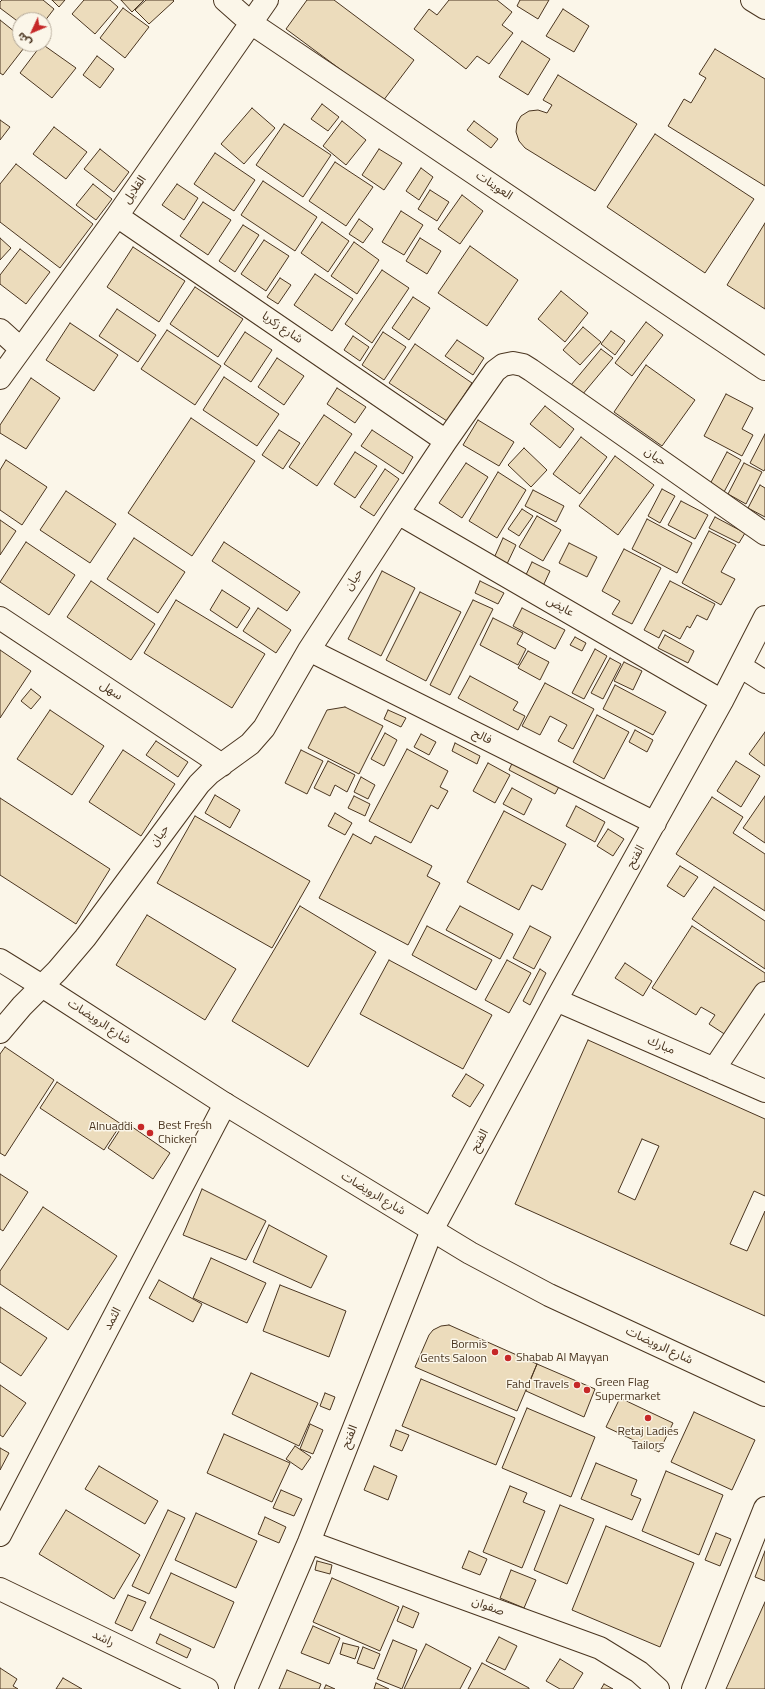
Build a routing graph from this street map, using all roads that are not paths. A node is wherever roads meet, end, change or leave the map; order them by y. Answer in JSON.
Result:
{"nodes":[{"id":1,"x":225,"y":0,"type":"edge"},
{"id":2,"x":267,"y":0,"type":"edge"},
{"id":3,"x":752,"y":0,"type":"edge"},
{"id":4,"x":765,"y":8,"type":"edge"},
{"id":5,"x":251,"y":23,"type":"junction"},
{"id":6,"x":117,"y":216,"type":"junction"},
{"id":7,"x":0,"y":330,"type":"edge"},
{"id":8,"x":21,"y":349,"type":"junction"},
{"id":9,"x":765,"y":369,"type":"edge"},
{"id":10,"x":0,"y":378,"type":"edge"},
{"id":11,"x":446,"y":441,"type":"junction"},
{"id":12,"x":398,"y":513,"type":"junction"},
{"id":13,"x":765,"y":534,"type":"edge"},
{"id":14,"x":765,"y":617,"type":"edge"},
{"id":15,"x":0,"y":618,"type":"edge"},
{"id":16,"x":309,"y":650,"type":"junction"},
{"id":17,"x":740,"y":666,"type":"junction"},
{"id":18,"x":765,"y":682,"type":"edge"},
{"id":19,"x":722,"y":701,"type":"junction"},
{"id":20,"x":222,"y":765,"type":"junction"},
{"id":21,"x":655,"y":823,"type":"junction"},
{"id":22,"x":0,"y":960,"type":"edge"},
{"id":23,"x":42,"y":986,"type":"junction"},
{"id":24,"x":765,"y":993,"type":"edge"},
{"id":25,"x":556,"y":1000,"type":"junction"},
{"id":26,"x":0,"y":1032,"type":"edge"},
{"id":27,"x":714,"y":1069,"type":"junction"},
{"id":28,"x":765,"y":1091,"type":"edge"},
{"id":29,"x":225,"y":1104,"type":"junction"},
{"id":30,"x":432,"y":1230,"type":"junction"},
{"id":31,"x":765,"y":1395,"type":"edge"},
{"id":32,"x":765,"y":1508,"type":"edge"},
{"id":33,"x":0,"y":1535,"type":"edge"},
{"id":34,"x":309,"y":1542,"type":"junction"},
{"id":35,"x":0,"y":1589,"type":"edge"},
{"id":36,"x":207,"y":1689,"type":"edge"},
{"id":37,"x":246,"y":1689,"type":"edge"},
{"id":38,"x":658,"y":1689,"type":"edge"},
{"id":39,"x":693,"y":1689,"type":"edge"}],
"edges":[{"from":1,"to":5,"type":"street","name":"العوينات"},
{"from":2,"to":5,"type":"street","name":"القلايل"},
{"from":3,"to":4,"type":"street"},
{"from":5,"to":6,"type":"street","name":"القلايل"},
{"from":5,"to":9,"type":"street","name":"العوينات"},
{"from":6,"to":8,"type":"street","name":"القلايل"},
{"from":6,"to":11,"type":"street","name":"شارع زكريا"},
{"from":7,"to":8,"type":"street"},
{"from":8,"to":10,"type":"street","name":"القلايل"},
{"from":11,"to":12,"type":"street","name":"حيان"},
{"from":11,"to":13,"type":"street","name":"حيان"},
{"from":12,"to":16,"type":"street","name":"حيان"},
{"from":12,"to":19,"type":"street","name":"عايض"},
{"from":14,"to":17,"type":"street","name":"الفتح"},
{"from":15,"to":20,"type":"street","name":"سهل"},
{"from":16,"to":20,"type":"street","name":"حيان"},
{"from":16,"to":21,"type":"street","name":"فالح"},
{"from":17,"to":18,"type":"street"},
{"from":17,"to":19,"type":"street","name":"الفتح"},
{"from":19,"to":21,"type":"street","name":"الفتح"},
{"from":20,"to":23,"type":"street","name":"حيان"},
{"from":21,"to":25,"type":"street","name":"الفتح"},
{"from":22,"to":23,"type":"street","name":"شارع الرويضات"},
{"from":23,"to":26,"type":"street","name":"حيان"},
{"from":23,"to":29,"type":"street","name":"شارع الرويضات"},
{"from":24,"to":27,"type":"street"},
{"from":25,"to":27,"type":"street","name":"مبارك"},
{"from":25,"to":30,"type":"street","name":"الفتح"},
{"from":27,"to":28,"type":"street","name":"مبارك"},
{"from":29,"to":30,"type":"street","name":"شارع الرويضات"},
{"from":29,"to":33,"type":"street","name":"الثمد"},
{"from":30,"to":31,"type":"street","name":"شارع الرويضات"},
{"from":30,"to":34,"type":"street","name":"الفتح"},
{"from":32,"to":39,"type":"street"},
{"from":34,"to":37,"type":"street","name":"الفتح"},
{"from":34,"to":38,"type":"street","name":"صفوان"},
{"from":35,"to":36,"type":"street","name":"راشد"}]}
